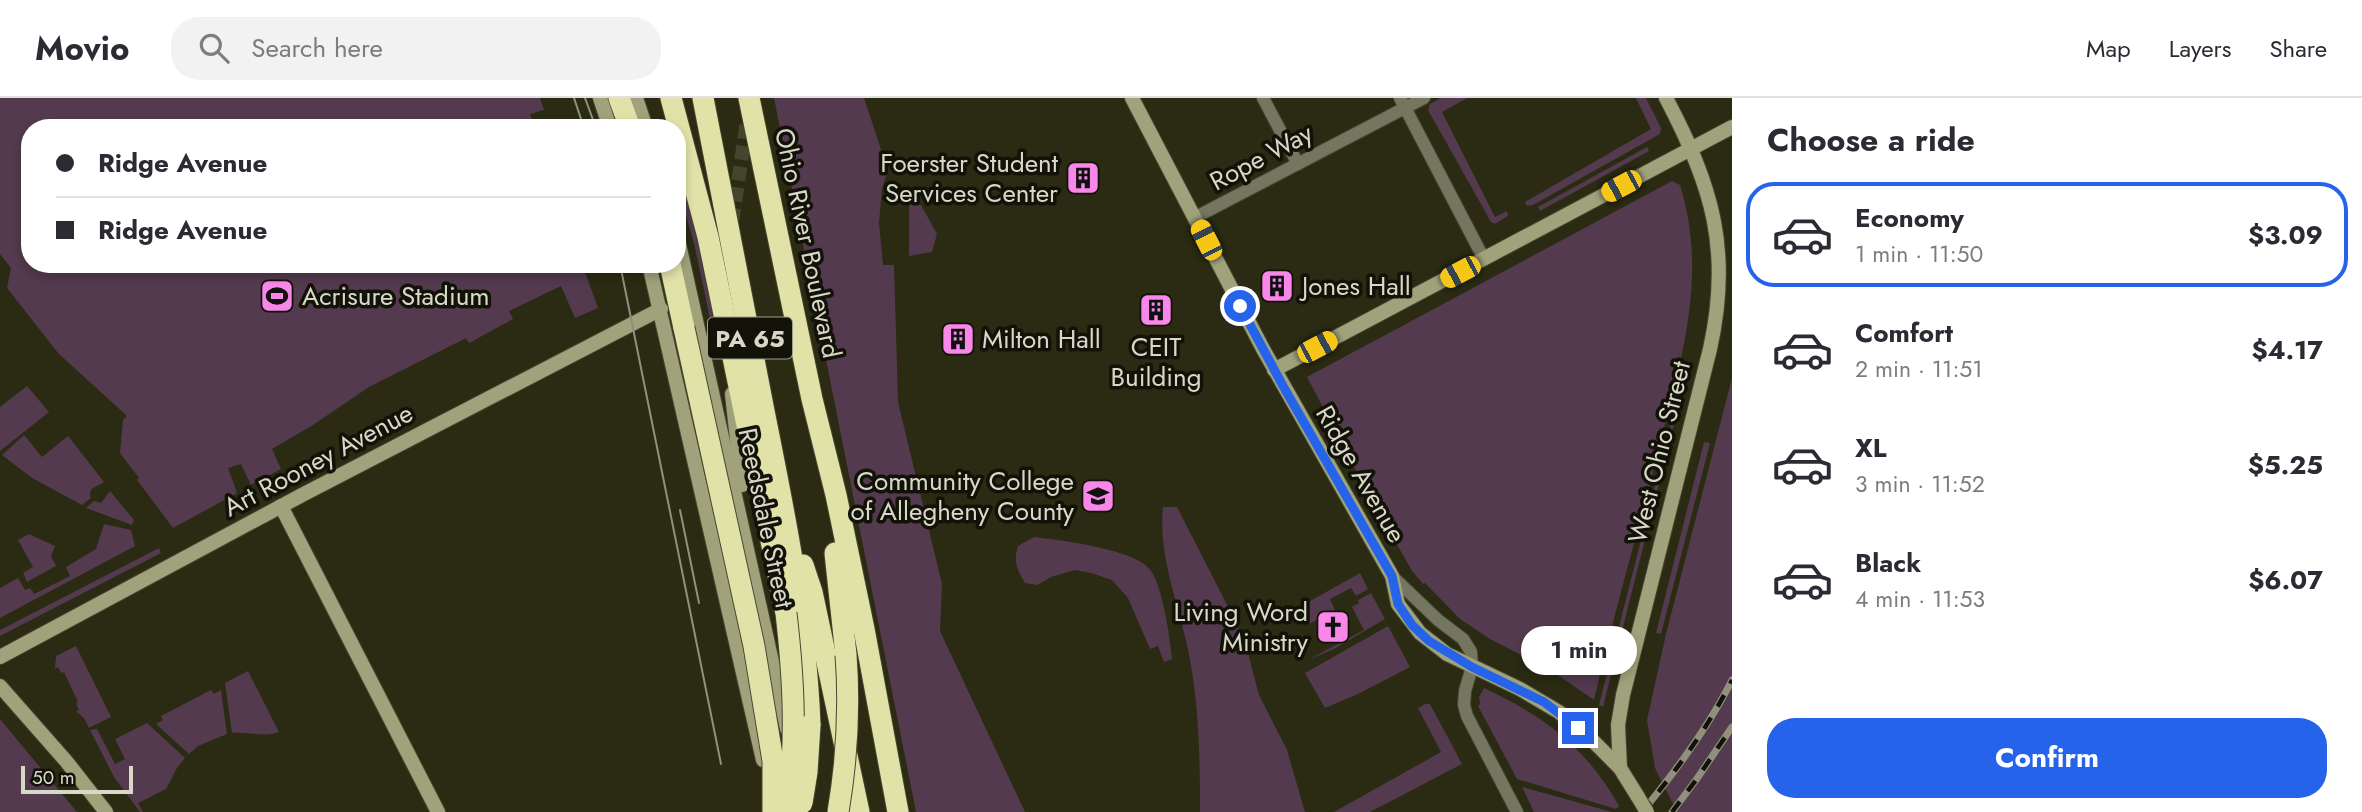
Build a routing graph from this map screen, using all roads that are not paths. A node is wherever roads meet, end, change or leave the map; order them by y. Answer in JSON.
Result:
{"nodes":[{"id":1,"x":600,"y":98,"type":"edge"},
{"id":2,"x":619,"y":98,"type":"edge"},
{"id":3,"x":636,"y":98,"type":"edge"},
{"id":4,"x":671,"y":98,"type":"edge"},
{"id":5,"x":703,"y":98,"type":"edge"},
{"id":6,"x":749,"y":98,"type":"edge"},
{"id":7,"x":1132,"y":98,"type":"edge"},
{"id":8,"x":1264,"y":98,"type":"edge"},
{"id":9,"x":1424,"y":98,"type":"edge"},
{"id":10,"x":1666,"y":98,"type":"edge"},
{"id":11,"x":1403,"y":103,"type":"edge"},
{"id":12,"x":607,"y":119,"type":"edge"},
{"id":13,"x":626,"y":119,"type":"edge"},
{"id":14,"x":643,"y":119,"type":"edge"},
{"id":15,"x":677,"y":119,"type":"edge"},
{"id":16,"x":1732,"y":127,"type":"edge"},
{"id":17,"x":1693,"y":149,"type":"junction"},
{"id":18,"x":686,"y":154,"type":"edge"},
{"id":19,"x":1298,"y":164,"type":"junction"},
{"id":20,"x":1194,"y":218,"type":"junction"},
{"id":21,"x":1484,"y":259,"type":"junction"},
{"id":22,"x":651,"y":273,"type":"edge"},
{"id":23,"x":672,"y":273,"type":"edge"},
{"id":24,"x":686,"y":273,"type":"edge"},
{"id":25,"x":661,"y":309,"type":"junction"},
{"id":26,"x":730,"y":370,"type":"dead end"},
{"id":27,"x":1274,"y":370,"type":"junction"},
{"id":28,"x":812,"y":399,"type":"junction"},
{"id":29,"x":782,"y":503,"type":"junction"},
{"id":30,"x":281,"y":506,"type":"junction"},
{"id":31,"x":753,"y":573,"type":"junction"},
{"id":32,"x":1392,"y":576,"type":"junction"},
{"id":33,"x":0,"y":657,"type":"edge"},
{"id":34,"x":1472,"y":667,"type":"junction"},
{"id":35,"x":0,"y":686,"type":"edge"},
{"id":36,"x":1620,"y":768,"type":"junction"},
{"id":37,"x":858,"y":807,"type":"edge"},
{"id":38,"x":106,"y":812,"type":"edge"},
{"id":39,"x":438,"y":812,"type":"edge"},
{"id":40,"x":774,"y":812,"type":"edge"},
{"id":41,"x":787,"y":812,"type":"edge"},
{"id":42,"x":802,"y":812,"type":"edge"},
{"id":43,"x":838,"y":812,"type":"edge"},
{"id":44,"x":898,"y":812,"type":"edge"},
{"id":45,"x":1517,"y":812,"type":"edge"},
{"id":46,"x":1647,"y":812,"type":"edge"}],
"edges":[{"from":1,"to":12,"type":"main road"},
{"from":2,"to":13,"type":"highway"},
{"from":3,"to":14,"type":"main road"},
{"from":4,"to":15,"type":"highway","bridge":true},
{"from":5,"to":29,"type":"highway","number":"PA 65"},
{"from":6,"to":28,"type":"highway","name":"Ohio River Boulevard","number":"PA 65"},
{"from":7,"to":20,"type":"main road","name":"Ridge Avenue"},
{"from":8,"to":19,"type":"street"},
{"from":9,"to":11,"type":"street","name":"Rope Way"},
{"from":10,"to":17,"type":"main road","name":"West Ohio Street"},
{"from":11,"to":19,"type":"street","name":"Rope Way"},
{"from":11,"to":21,"type":"street"},
{"from":16,"to":17,"type":"main road"},
{"from":17,"to":21,"type":"main road"},
{"from":17,"to":36,"type":"main road","name":"West Ohio Street"},
{"from":18,"to":41,"type":"highway","bridge":true},
{"from":19,"to":20,"type":"street","name":"Rope Way"},
{"from":20,"to":27,"type":"main road","name":"Ridge Avenue"},
{"from":21,"to":27,"type":"main road"},
{"from":22,"to":25,"type":"main road"},
{"from":23,"to":40,"type":"highway","bridge":true},
{"from":24,"to":31,"type":"main road","name":"Reedsdale Street"},
{"from":25,"to":30,"type":"main road","name":"Art Rooney Avenue"},
{"from":25,"to":40,"type":"main road"},
{"from":26,"to":31,"type":"main road"},
{"from":27,"to":32,"type":"main road","name":"Ridge Avenue"},
{"from":28,"to":43,"type":"highway","bridge":true},
{"from":28,"to":44,"type":"highway"},
{"from":29,"to":37,"type":"highway"},
{"from":29,"to":42,"type":"highway","bridge":true},
{"from":30,"to":33,"type":"main road","name":"Art Rooney Avenue"},
{"from":30,"to":39,"type":"main road"},
{"from":31,"to":42,"type":"main road","name":"Reedsdale Street"},
{"from":32,"to":34,"type":"street","name":"Ridge Avenue"},
{"from":32,"to":34,"type":"main road","name":"Ridge Avenue"},
{"from":34,"to":36,"type":"main road","name":"Ridge Avenue"},
{"from":34,"to":45,"type":"street"},
{"from":35,"to":38,"type":"main road"},
{"from":36,"to":46,"type":"main road","name":"Ridge Avenue","bridge":true}]}
